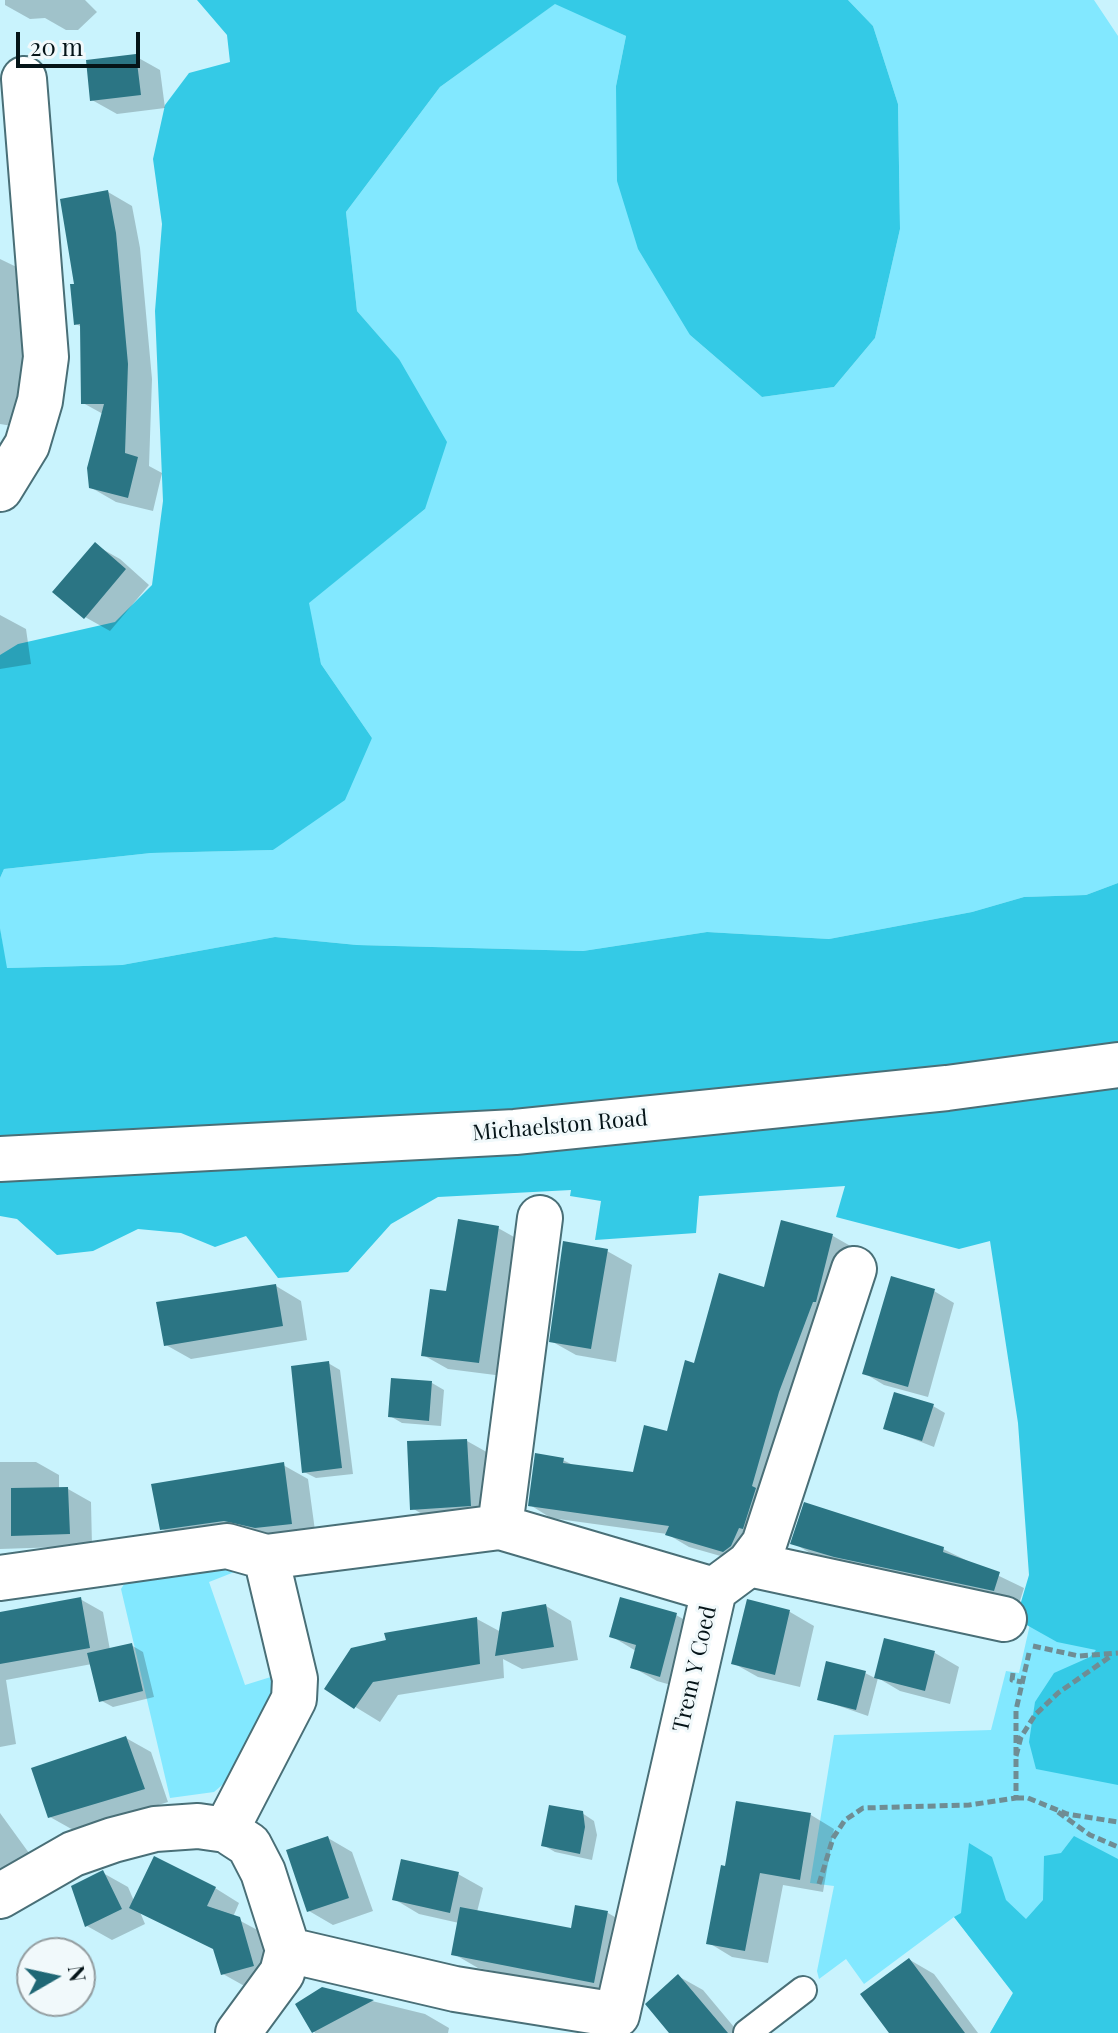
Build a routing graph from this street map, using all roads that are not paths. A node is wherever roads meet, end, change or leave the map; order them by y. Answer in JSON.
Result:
{"nodes":[{"id":1,"x":24,"y":79,"type":"dead end"},
{"id":2,"x":0,"y":489,"type":"edge"},
{"id":3,"x":1118,"y":1065,"type":"edge"},
{"id":4,"x":0,"y":1159,"type":"edge"},
{"id":5,"x":540,"y":1218,"type":"dead end"},
{"id":6,"x":854,"y":1269,"type":"dead end"},
{"id":7,"x":500,"y":1527,"type":"junction"},
{"id":8,"x":266,"y":1557,"type":"junction"},
{"id":9,"x":749,"y":1564,"type":"junction"},
{"id":10,"x":0,"y":1578,"type":"edge"},
{"id":11,"x":714,"y":1590,"type":"junction"},
{"id":12,"x":1004,"y":1619,"type":"dead end"},
{"id":13,"x":226,"y":1830,"type":"junction"},
{"id":14,"x":0,"y":1896,"type":"edge"},
{"id":15,"x":288,"y":1950,"type":"junction"},
{"id":16,"x":803,"y":1990,"type":"dead end"},
{"id":17,"x":564,"y":2019,"type":"edge"},
{"id":18,"x":238,"y":2033,"type":"edge"},
{"id":19,"x":747,"y":2033,"type":"edge"}],
"edges":[{"from":1,"to":2,"type":"street"},
{"from":3,"to":4,"type":"street","name":"Michaelston Road"},
{"from":5,"to":7,"type":"street"},
{"from":6,"to":9,"type":"street"},
{"from":7,"to":8,"type":"street","name":"Trem Y Coed"},
{"from":7,"to":11,"type":"street","name":"Trem Y Coed"},
{"from":8,"to":10,"type":"street"},
{"from":8,"to":13,"type":"street"},
{"from":9,"to":11,"type":"street"},
{"from":9,"to":12,"type":"street"},
{"from":11,"to":17,"type":"street","name":"Trem Y Coed"},
{"from":13,"to":14,"type":"street"},
{"from":13,"to":15,"type":"street"},
{"from":15,"to":17,"type":"street","name":"Trem Y Coed"},
{"from":15,"to":18,"type":"street"},
{"from":16,"to":19,"type":"lane"}]}
